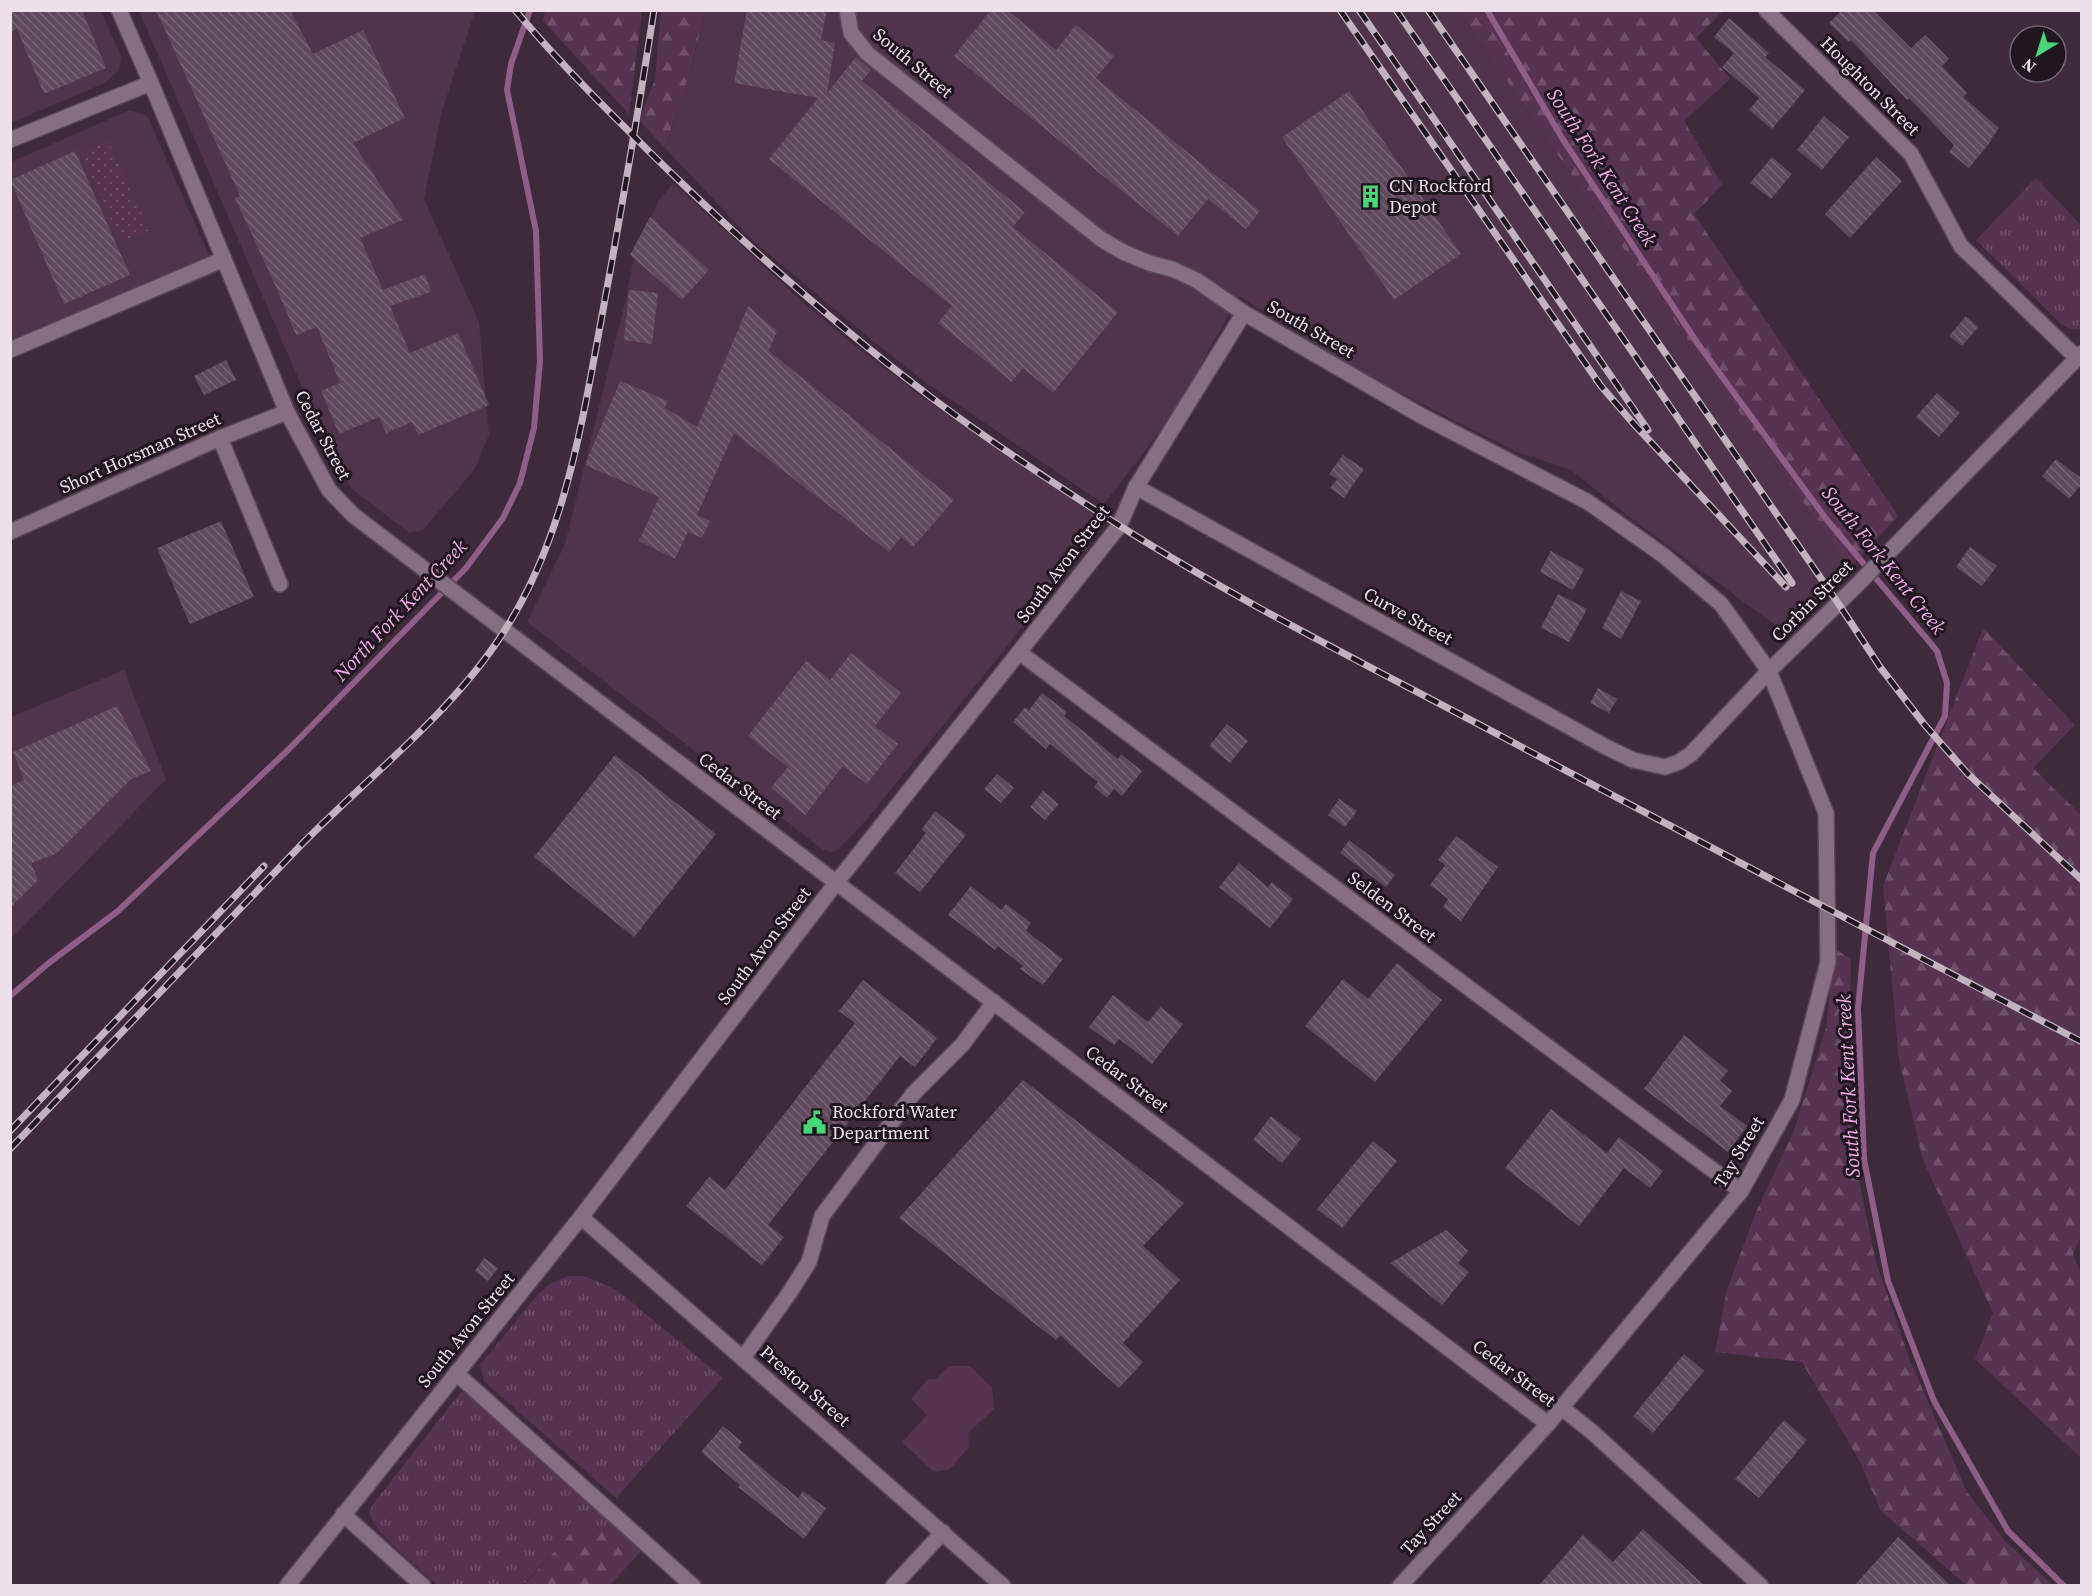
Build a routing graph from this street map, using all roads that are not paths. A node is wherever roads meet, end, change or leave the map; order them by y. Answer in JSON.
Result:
{"nodes":[{"id":1,"x":119,"y":10,"type":"edge"},
{"id":2,"x":847,"y":10,"type":"edge"},
{"id":3,"x":1766,"y":10,"type":"edge"},
{"id":4,"x":151,"y":83,"type":"junction"},
{"id":5,"x":10,"y":140,"type":"edge"},
{"id":6,"x":224,"y":259,"type":"junction"},
{"id":7,"x":1244,"y":313,"type":"junction"},
{"id":8,"x":10,"y":350,"type":"edge"},
{"id":9,"x":2079,"y":355,"type":"edge"},
{"id":10,"x":287,"y":412,"type":"junction"},
{"id":11,"x":220,"y":438,"type":"junction"},
{"id":12,"x":1136,"y":488,"type":"junction"},
{"id":13,"x":10,"y":532,"type":"edge"},
{"id":14,"x":280,"y":584,"type":"dead end"},
{"id":15,"x":1020,"y":653,"type":"junction"},
{"id":16,"x":1769,"y":671,"type":"junction"},
{"id":17,"x":1665,"y":767,"type":"joint"},
{"id":18,"x":836,"y":883,"type":"junction"},
{"id":19,"x":993,"y":1002,"type":"junction"},
{"id":20,"x":1741,"y":1191,"type":"junction"},
{"id":21,"x":581,"y":1217,"type":"junction"},
{"id":22,"x":743,"y":1358,"type":"junction"},
{"id":23,"x":456,"y":1373,"type":"junction"},
{"id":24,"x":1562,"y":1408,"type":"junction"},
{"id":25,"x":1548,"y":1424,"type":"junction"},
{"id":26,"x":343,"y":1514,"type":"junction"},
{"id":27,"x":943,"y":1532,"type":"junction"},
{"id":28,"x":287,"y":1586,"type":"edge"},
{"id":29,"x":423,"y":1586,"type":"edge"},
{"id":30,"x":693,"y":1586,"type":"edge"},
{"id":31,"x":893,"y":1586,"type":"edge"},
{"id":32,"x":1003,"y":1586,"type":"edge"},
{"id":33,"x":1400,"y":1586,"type":"edge"},
{"id":34,"x":1761,"y":1586,"type":"edge"}],
"edges":[{"from":1,"to":4,"type":"street","name":"Cedar Street"},
{"from":2,"to":7,"type":"street","name":"South Street"},
{"from":3,"to":9,"type":"street","name":"Houghton Street"},
{"from":4,"to":5,"type":"street"},
{"from":4,"to":6,"type":"street","name":"Cedar Street"},
{"from":6,"to":8,"type":"street"},
{"from":6,"to":10,"type":"street","name":"Cedar Street"},
{"from":7,"to":12,"type":"street","name":"South Avon Street"},
{"from":7,"to":16,"type":"street","name":"South Street"},
{"from":9,"to":16,"type":"street","name":"Corbin Street"},
{"from":10,"to":11,"type":"street","name":"Short Horsman Street"},
{"from":10,"to":18,"type":"street","name":"Cedar Street"},
{"from":11,"to":13,"type":"street","name":"Short Horsman Street"},
{"from":11,"to":14,"type":"street"},
{"from":12,"to":15,"type":"street","name":"South Avon Street"},
{"from":12,"to":17,"type":"street","name":"Curve Street"},
{"from":15,"to":18,"type":"street","name":"South Avon Street"},
{"from":15,"to":20,"type":"street","name":"Selden Street"},
{"from":16,"to":17,"type":"street","name":"Corbin Street"},
{"from":16,"to":20,"type":"street","name":"Tay Street"},
{"from":18,"to":19,"type":"street","name":"Cedar Street"},
{"from":18,"to":21,"type":"street","name":"South Avon Street"},
{"from":19,"to":22,"type":"street"},
{"from":19,"to":25,"type":"street","name":"Cedar Street"},
{"from":20,"to":24,"type":"street","name":"Tay Street"},
{"from":21,"to":22,"type":"street","name":"Preston Street"},
{"from":21,"to":23,"type":"street","name":"South Avon Street"},
{"from":22,"to":27,"type":"street","name":"Preston Street"},
{"from":23,"to":26,"type":"street","name":"South Avon Street"},
{"from":23,"to":30,"type":"street"},
{"from":24,"to":25,"type":"street","name":"Tay Street"},
{"from":24,"to":34,"type":"street"},
{"from":25,"to":33,"type":"street","name":"Tay Street"},
{"from":26,"to":28,"type":"street","name":"South Avon Street"},
{"from":26,"to":29,"type":"street"},
{"from":27,"to":31,"type":"street"},
{"from":27,"to":32,"type":"street","name":"Preston Street"}]}
